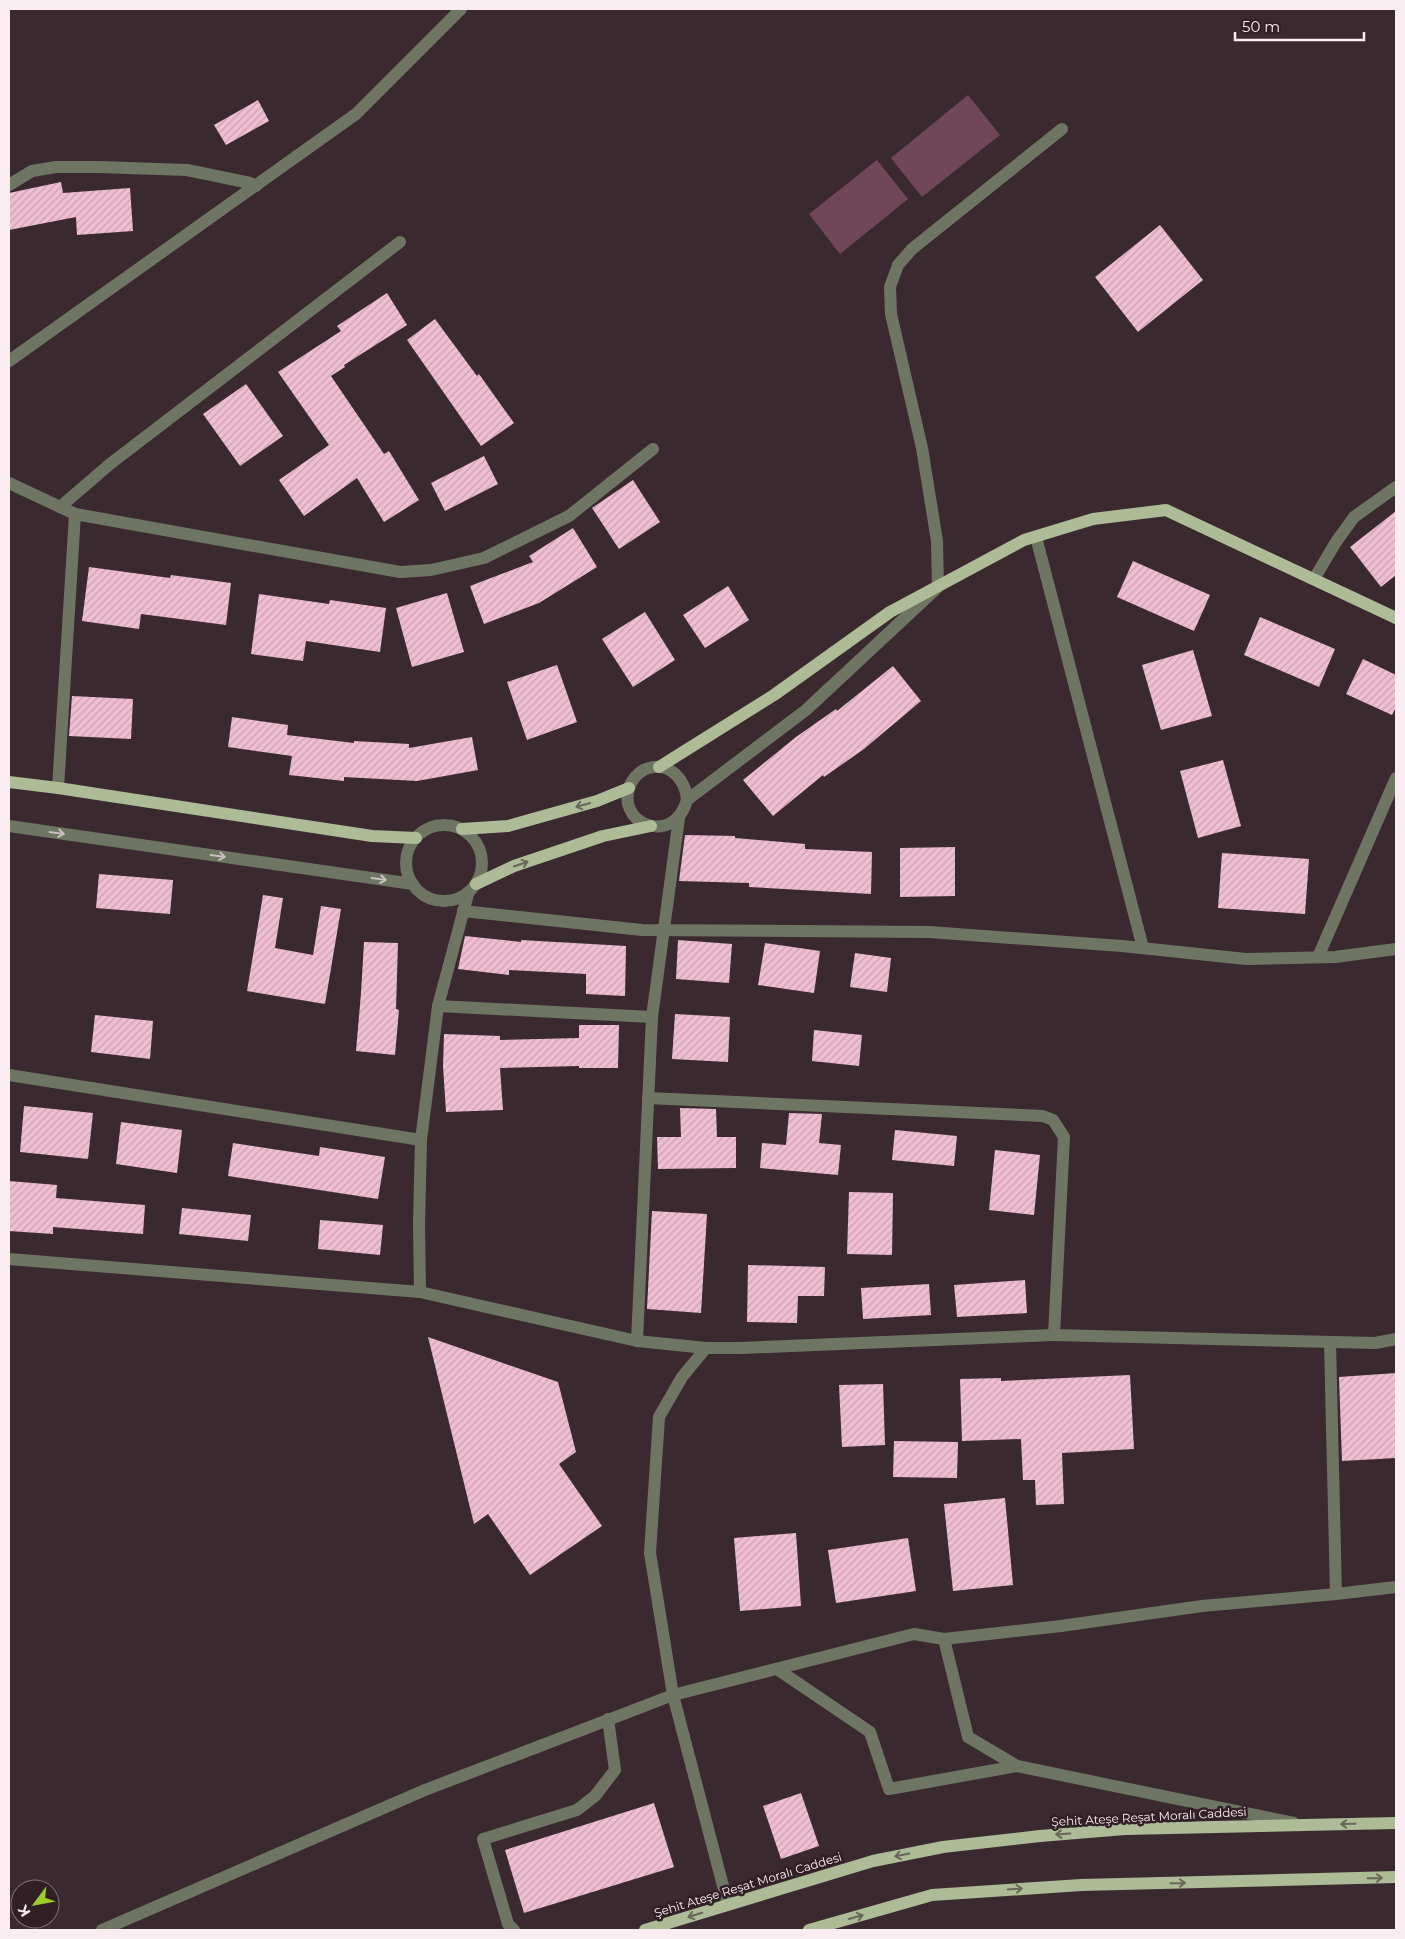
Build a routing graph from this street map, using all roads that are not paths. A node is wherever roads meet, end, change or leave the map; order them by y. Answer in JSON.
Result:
{"nodes":[{"id":1,"x":460,"y":9,"type":"edge"},
{"id":2,"x":1062,"y":129,"type":"dead end"},
{"id":3,"x":9,"y":185,"type":"edge"},
{"id":4,"x":256,"y":186,"type":"junction"},
{"id":5,"x":400,"y":242,"type":"dead end"},
{"id":6,"x":9,"y":361,"type":"edge"},
{"id":7,"x":653,"y":449,"type":"dead end"},
{"id":8,"x":9,"y":484,"type":"edge"},
{"id":9,"x":1396,"y":487,"type":"edge"},
{"id":10,"x":60,"y":507,"type":"junction"},
{"id":11,"x":75,"y":514,"type":"junction"},
{"id":12,"x":1036,"y":537,"type":"junction"},
{"id":13,"x":1314,"y":579,"type":"junction"},
{"id":14,"x":938,"y":587,"type":"junction"},
{"id":15,"x":1396,"y":618,"type":"edge"},
{"id":16,"x":659,"y":767,"type":"junction"},
{"id":17,"x":1396,"y":778,"type":"edge"},
{"id":18,"x":9,"y":782,"type":"edge"},
{"id":19,"x":58,"y":788,"type":"junction"},
{"id":20,"x":629,"y":788,"type":"junction"},
{"id":21,"x":687,"y":800,"type":"junction"},
{"id":22,"x":679,"y":818,"type":"junction"},
{"id":23,"x":9,"y":826,"type":"edge"},
{"id":24,"x":651,"y":826,"type":"junction"},
{"id":25,"x":462,"y":830,"type":"junction"},
{"id":26,"x":416,"y":838,"type":"junction"},
{"id":27,"x":412,"y":884,"type":"junction"},
{"id":28,"x":472,"y":889,"type":"junction"},
{"id":29,"x":463,"y":911,"type":"junction"},
{"id":30,"x":663,"y":929,"type":"junction"},
{"id":31,"x":1143,"y":948,"type":"junction"},
{"id":32,"x":1396,"y":949,"type":"edge"},
{"id":33,"x":1318,"y":957,"type":"junction"},
{"id":34,"x":438,"y":1006,"type":"junction"},
{"id":35,"x":652,"y":1017,"type":"junction"},
{"id":36,"x":9,"y":1075,"type":"edge"},
{"id":37,"x":648,"y":1098,"type":"junction"},
{"id":38,"x":421,"y":1140,"type":"junction"},
{"id":39,"x":9,"y":1259,"type":"edge"},
{"id":40,"x":420,"y":1292,"type":"junction"},
{"id":41,"x":1054,"y":1335,"type":"junction"},
{"id":42,"x":1396,"y":1339,"type":"edge"},
{"id":43,"x":637,"y":1341,"type":"junction"},
{"id":44,"x":1330,"y":1342,"type":"junction"},
{"id":45,"x":706,"y":1348,"type":"junction"},
{"id":46,"x":1396,"y":1587,"type":"edge"},
{"id":47,"x":1336,"y":1594,"type":"junction"},
{"id":48,"x":944,"y":1639,"type":"junction"},
{"id":49,"x":777,"y":1669,"type":"junction"},
{"id":50,"x":672,"y":1695,"type":"junction"},
{"id":51,"x":608,"y":1719,"type":"junction"},
{"id":52,"x":1017,"y":1766,"type":"junction"},
{"id":53,"x":1396,"y":1823,"type":"edge"},
{"id":54,"x":1304,"y":1825,"type":"junction"},
{"id":55,"x":1396,"y":1877,"type":"edge"},
{"id":56,"x":728,"y":1905,"type":"junction"},
{"id":57,"x":102,"y":1930,"type":"edge"},
{"id":58,"x":514,"y":1930,"type":"edge"},
{"id":59,"x":645,"y":1930,"type":"edge"},
{"id":60,"x":810,"y":1930,"type":"edge"}],
"edges":[{"from":1,"to":4,"type":"street"},
{"from":2,"to":14,"type":"street"},
{"from":3,"to":4,"type":"street"},
{"from":4,"to":6,"type":"street"},
{"from":5,"to":10,"type":"street"},
{"from":7,"to":11,"type":"street"},
{"from":8,"to":10,"type":"street"},
{"from":9,"to":13,"type":"street"},
{"from":10,"to":11,"type":"street"},
{"from":11,"to":19,"type":"street"},
{"from":12,"to":13,"type":"main road"},
{"from":12,"to":14,"type":"main road"},
{"from":12,"to":31,"type":"street"},
{"from":13,"to":15,"type":"main road"},
{"from":14,"to":16,"type":"main road"},
{"from":14,"to":21,"type":"street"},
{"from":16,"to":20,"type":"street"},
{"from":16,"to":21,"type":"street"},
{"from":17,"to":33,"type":"street"},
{"from":18,"to":19,"type":"main road"},
{"from":19,"to":26,"type":"main road"},
{"from":20,"to":24,"type":"street"},
{"from":20,"to":25,"type":"main road","one_way":true},
{"from":21,"to":22,"type":"street"},
{"from":22,"to":24,"type":"street"},
{"from":22,"to":30,"type":"street"},
{"from":23,"to":27,"type":"street","one_way":true},
{"from":28,"to":24,"type":"main road","one_way":true},
{"from":25,"to":26,"type":"street"},
{"from":25,"to":28,"type":"street"},
{"from":26,"to":27,"type":"street"},
{"from":27,"to":28,"type":"street"},
{"from":28,"to":29,"type":"street"},
{"from":29,"to":30,"type":"street"},
{"from":29,"to":34,"type":"street"},
{"from":30,"to":31,"type":"street"},
{"from":30,"to":35,"type":"street"},
{"from":31,"to":33,"type":"street"},
{"from":32,"to":33,"type":"street"},
{"from":34,"to":35,"type":"street"},
{"from":34,"to":38,"type":"street"},
{"from":35,"to":37,"type":"street"},
{"from":36,"to":38,"type":"street"},
{"from":37,"to":41,"type":"street"},
{"from":37,"to":43,"type":"street"},
{"from":38,"to":40,"type":"street"},
{"from":39,"to":40,"type":"street"},
{"from":40,"to":43,"type":"street"},
{"from":41,"to":44,"type":"street"},
{"from":41,"to":45,"type":"street"},
{"from":42,"to":44,"type":"street"},
{"from":43,"to":45,"type":"street"},
{"from":44,"to":47,"type":"street"},
{"from":45,"to":50,"type":"street"},
{"from":46,"to":47,"type":"street"},
{"from":47,"to":48,"type":"street"},
{"from":48,"to":49,"type":"street"},
{"from":48,"to":52,"type":"street"},
{"from":49,"to":50,"type":"street"},
{"from":49,"to":52,"type":"street"},
{"from":50,"to":51,"type":"street"},
{"from":50,"to":56,"type":"street"},
{"from":51,"to":57,"type":"street"},
{"from":51,"to":58,"type":"street"},
{"from":52,"to":54,"type":"street"},
{"from":53,"to":54,"type":"main road","name":"Şehit Ateşe Reşat Moralı Caddesi","one_way":true},
{"from":54,"to":56,"type":"main road","name":"Şehit Ateşe Reşat Moralı Caddesi","one_way":true},
{"from":60,"to":55,"type":"main road","one_way":true},
{"from":56,"to":59,"type":"main road","name":"Şehit Ateşe Reşat Moralı Caddesi","one_way":true}]}
